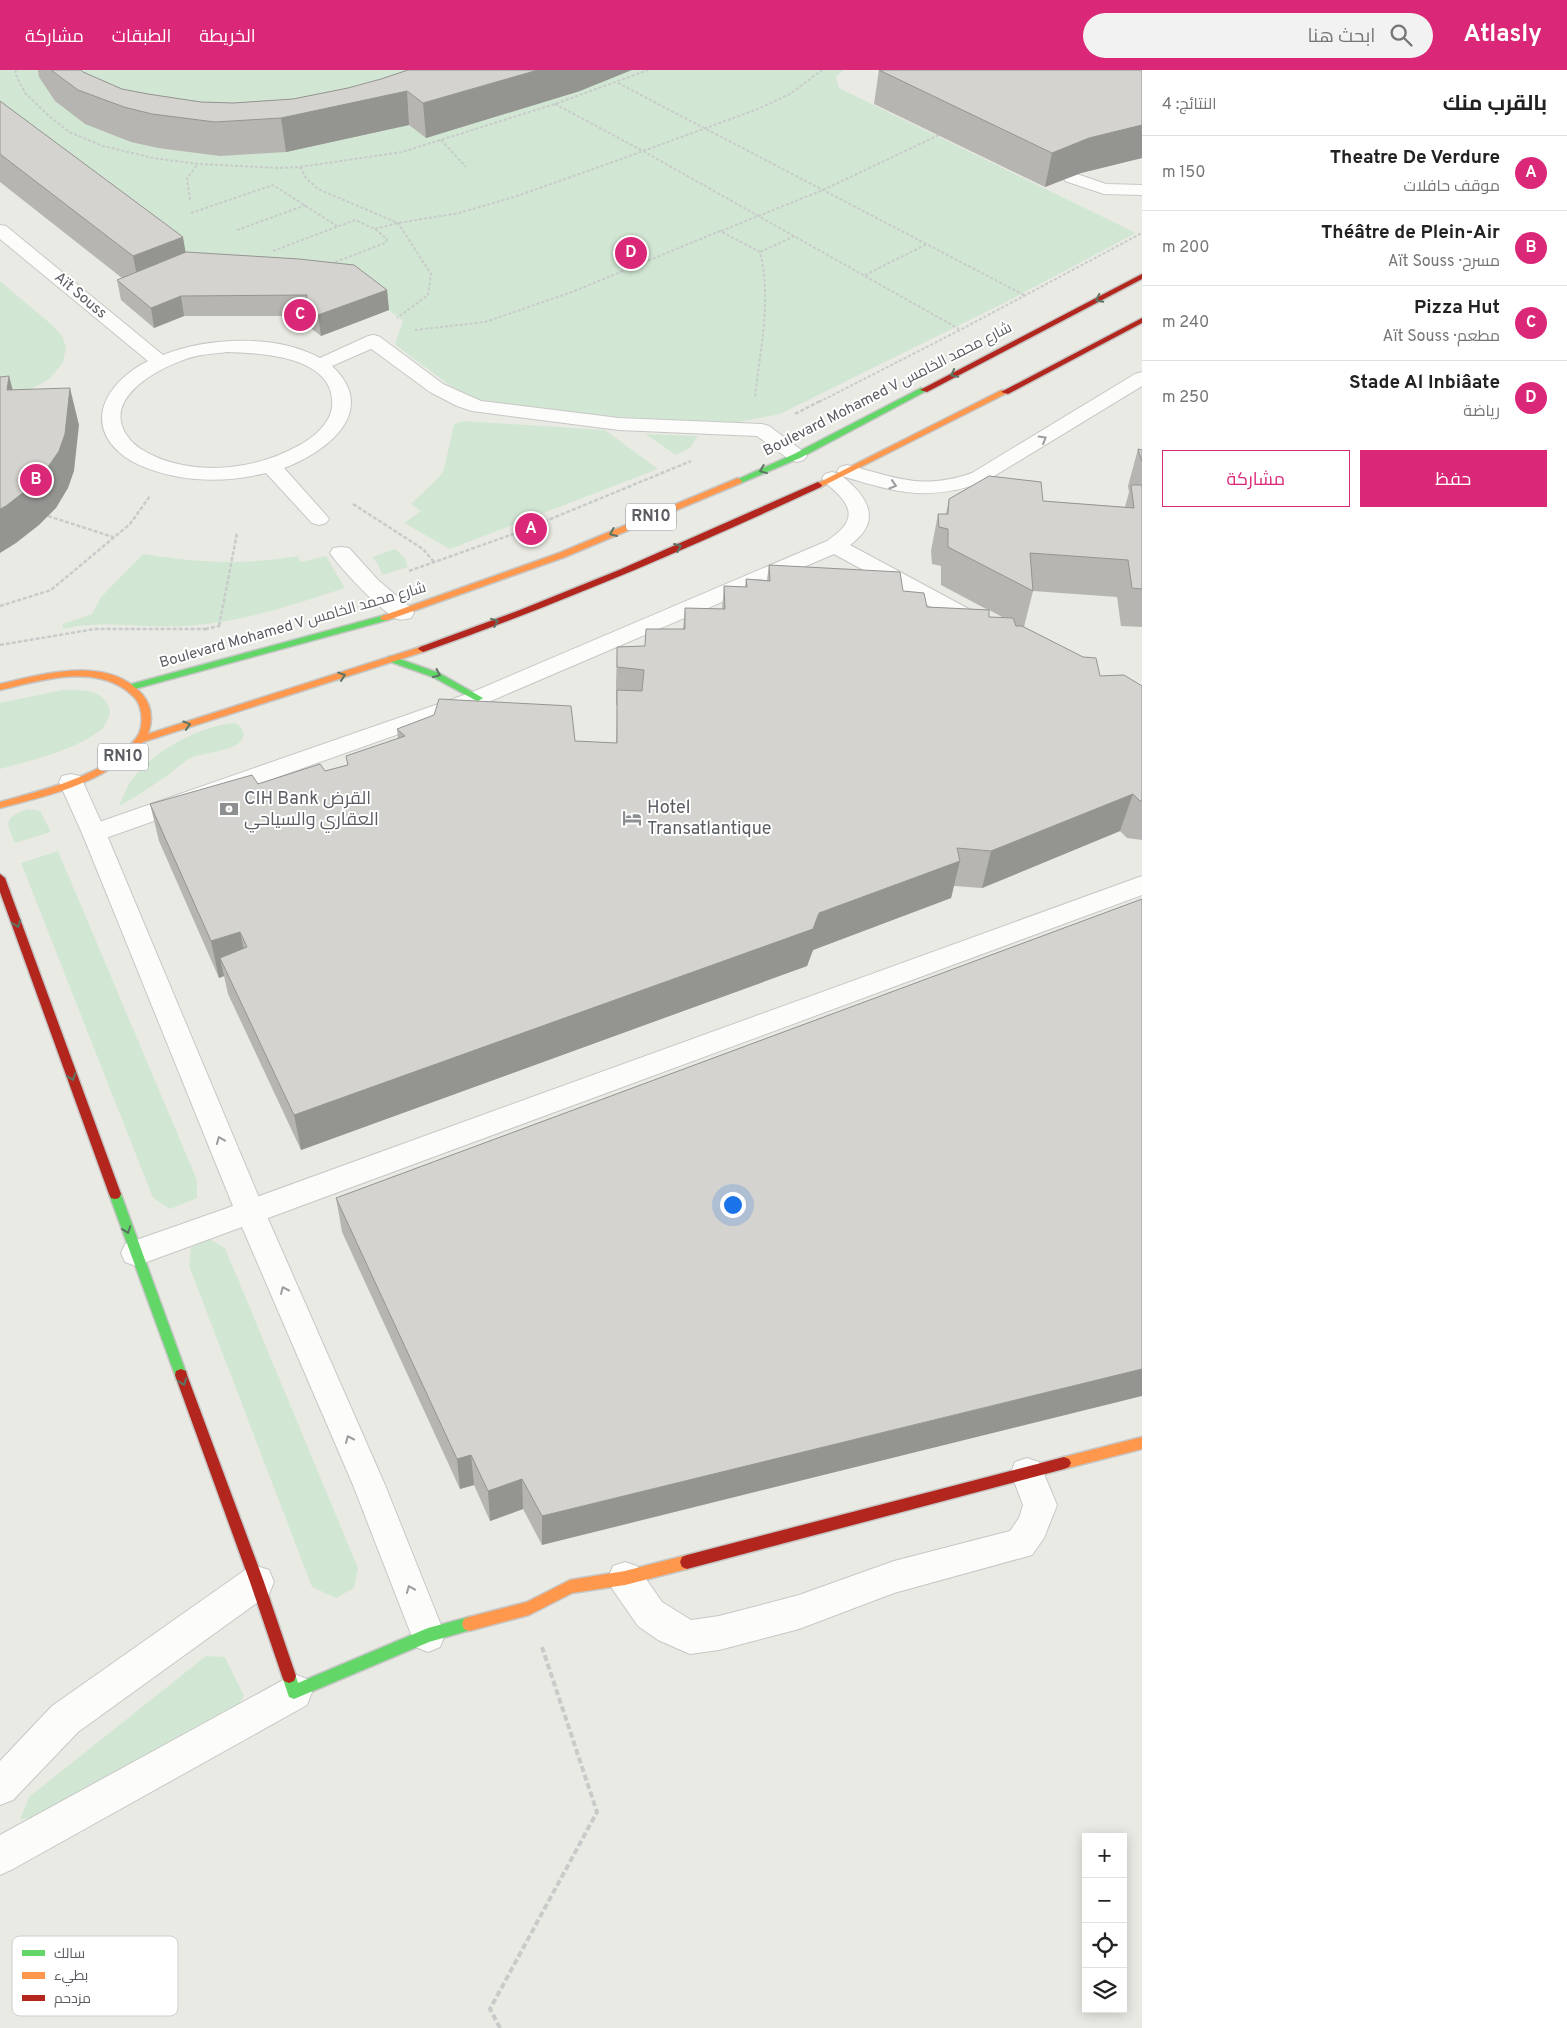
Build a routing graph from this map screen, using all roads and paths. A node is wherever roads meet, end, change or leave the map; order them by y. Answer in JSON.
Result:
{"nodes":[{"id":1,"x":16,"y":70,"type":"edge"},
{"id":2,"x":648,"y":70,"type":"edge"},
{"id":3,"x":822,"y":70,"type":"edge"},
{"id":4,"x":618,"y":82,"type":"junction"},
{"id":5,"x":555,"y":104,"type":"junction"},
{"id":6,"x":707,"y":129,"type":"junction"},
{"id":7,"x":938,"y":135,"type":"edge"},
{"id":8,"x":441,"y":140,"type":"junction"},
{"id":9,"x":643,"y":151,"type":"junction"},
{"id":10,"x":199,"y":164,"type":"junction"},
{"id":11,"x":466,"y":167,"type":"dead end"},
{"id":12,"x":300,"y":168,"type":"junction"},
{"id":13,"x":1071,"y":177,"type":"edge"},
{"id":14,"x":824,"y":190,"type":"junction"},
{"id":15,"x":1142,"y":190,"type":"edge"},
{"id":16,"x":190,"y":200,"type":"dead end"},
{"id":17,"x":306,"y":205,"type":"junction"},
{"id":18,"x":191,"y":213,"type":"dead end"},
{"id":19,"x":760,"y":216,"type":"junction"},
{"id":20,"x":398,"y":223,"type":"junction"},
{"id":21,"x":337,"y":226,"type":"junction"},
{"id":22,"x":0,"y":230,"type":"edge"},
{"id":23,"x":237,"y":230,"type":"dead end"},
{"id":24,"x":375,"y":230,"type":"junction"},
{"id":25,"x":720,"y":231,"type":"junction"},
{"id":26,"x":1142,"y":233,"type":"edge"},
{"id":27,"x":795,"y":236,"type":"junction"},
{"id":28,"x":927,"y":244,"type":"junction"},
{"id":29,"x":273,"y":251,"type":"dead end"},
{"id":30,"x":760,"y":252,"type":"junction"},
{"id":31,"x":329,"y":265,"type":"edge"},
{"id":32,"x":864,"y":275,"type":"junction"},
{"id":33,"x":1142,"y":276,"type":"edge"},
{"id":34,"x":1024,"y":295,"type":"junction"},
{"id":35,"x":395,"y":319,"type":"dead end"},
{"id":36,"x":1142,"y":320,"type":"edge"},
{"id":37,"x":959,"y":329,"type":"junction"},
{"id":38,"x":413,"y":330,"type":"dead end"},
{"id":39,"x":160,"y":362,"type":"junction"},
{"id":40,"x":319,"y":365,"type":"junction"},
{"id":41,"x":1142,"y":378,"type":"edge"},
{"id":42,"x":755,"y":429,"type":"junction"},
{"id":43,"x":797,"y":456,"type":"junction"},
{"id":44,"x":691,"y":461,"type":"dead end"},
{"id":45,"x":270,"y":465,"type":"junction"},
{"id":46,"x":170,"y":470,"type":"junction"},
{"id":47,"x":839,"y":475,"type":"junction"},
{"id":48,"x":353,"y":504,"type":"dead end"},
{"id":49,"x":48,"y":516,"type":"dead end"},
{"id":50,"x":319,"y":519,"type":"dead end"},
{"id":51,"x":238,"y":533,"type":"dead end"},
{"id":52,"x":114,"y":537,"type":"junction"},
{"id":53,"x":835,"y":546,"type":"junction"},
{"id":54,"x":341,"y":553,"type":"dead end"},
{"id":55,"x":434,"y":562,"type":"junction"},
{"id":56,"x":370,"y":585,"type":"junction"},
{"id":57,"x":0,"y":606,"type":"edge"},
{"id":58,"x":403,"y":613,"type":"junction"},
{"id":59,"x":227,"y":625,"type":"dead end"},
{"id":60,"x":219,"y":626,"type":"junction"},
{"id":61,"x":205,"y":629,"type":"junction"},
{"id":62,"x":1002,"y":636,"type":"edge"},
{"id":63,"x":0,"y":645,"type":"edge"},
{"id":64,"x":391,"y":659,"type":"junction"},
{"id":65,"x":223,"y":662,"type":"junction"},
{"id":66,"x":0,"y":687,"type":"edge"},
{"id":67,"x":131,"y":687,"type":"junction"},
{"id":68,"x":478,"y":698,"type":"junction"},
{"id":69,"x":140,"y":740,"type":"junction"},
{"id":70,"x":71,"y":782,"type":"junction"},
{"id":71,"x":0,"y":805,"type":"edge"},
{"id":72,"x":94,"y":833,"type":"junction"},
{"id":73,"x":0,"y":878,"type":"edge"},
{"id":74,"x":1142,"y":885,"type":"edge"},
{"id":75,"x":250,"y":1212,"type":"junction"},
{"id":76,"x":136,"y":1253,"type":"junction"},
{"id":77,"x":1142,"y":1443,"type":"edge"},
{"id":78,"x":1027,"y":1473,"type":"junction"},
{"id":79,"x":625,"y":1578,"type":"junction"},
{"id":80,"x":257,"y":1582,"type":"junction"},
{"id":81,"x":529,"y":1608,"type":"junction"},
{"id":82,"x":428,"y":1635,"type":"junction"},
{"id":83,"x":294,"y":1692,"type":"junction"},
{"id":84,"x":0,"y":1787,"type":"edge"},
{"id":85,"x":0,"y":1856,"type":"edge"},
{"id":86,"x":500,"y":2028,"type":"edge"}],
"edges":[{"from":1,"to":10,"type":"path"},
{"from":2,"to":4,"type":"path"},
{"from":3,"to":6,"type":"path"},
{"from":4,"to":5,"type":"path"},
{"from":4,"to":6,"type":"path"},
{"from":5,"to":8,"type":"path"},
{"from":5,"to":9,"type":"path"},
{"from":6,"to":9,"type":"path"},
{"from":6,"to":14,"type":"path"},
{"from":7,"to":14,"type":"path"},
{"from":8,"to":11,"type":"path"},
{"from":8,"to":12,"type":"path"},
{"from":9,"to":19,"type":"path"},
{"from":9,"to":20,"type":"path"},
{"from":10,"to":12,"type":"path"},
{"from":10,"to":16,"type":"path"},
{"from":12,"to":20,"type":"path"},
{"from":13,"to":15,"type":"street"},
{"from":14,"to":19,"type":"path"},
{"from":14,"to":28,"type":"path"},
{"from":17,"to":18,"type":"path"},
{"from":17,"to":21,"type":"path"},
{"from":17,"to":23,"type":"path"},
{"from":19,"to":25,"type":"path"},
{"from":19,"to":27,"type":"path"},
{"from":20,"to":24,"type":"path"},
{"from":20,"to":35,"type":"path"},
{"from":21,"to":24,"type":"path"},
{"from":21,"to":29,"type":"path"},
{"from":22,"to":39,"type":"street","name":"Aït Souss"},
{"from":24,"to":31,"type":"path"},
{"from":25,"to":30,"type":"path"},
{"from":25,"to":38,"type":"path"},
{"from":26,"to":34,"type":"path"},
{"from":27,"to":30,"type":"path"},
{"from":27,"to":32,"type":"path"},
{"from":28,"to":32,"type":"path"},
{"from":28,"to":34,"type":"path"},
{"from":30,"to":42,"type":"path"},
{"from":32,"to":37,"type":"path"},
{"from":33,"to":43,"type":"main road","name":"Boulevard Mohamed V شارع محمد الخامس","number":"RN10","one_way":true},
{"from":34,"to":37,"type":"path"},
{"from":36,"to":47,"type":"main road","number":"RN10"},
{"from":37,"to":42,"type":"path"},
{"from":39,"to":40,"type":"street"},
{"from":39,"to":46,"type":"street"},
{"from":40,"to":42,"type":"street"},
{"from":40,"to":45,"type":"street"},
{"from":47,"to":41,"type":"street","one_way":true},
{"from":42,"to":43,"type":"street"},
{"from":43,"to":58,"type":"main road","name":"Boulevard Mohamed V شارع محمد الخامس","number":"RN10","one_way":true},
{"from":44,"to":55,"type":"path"},
{"from":45,"to":46,"type":"street"},
{"from":45,"to":50,"type":"street"},
{"from":46,"to":52,"type":"path"},
{"from":47,"to":53,"type":"street"},
{"from":64,"to":47,"type":"main road","number":"RN10","one_way":true},
{"from":48,"to":55,"type":"path"},
{"from":49,"to":52,"type":"path"},
{"from":51,"to":60,"type":"path"},
{"from":52,"to":57,"type":"path"},
{"from":53,"to":62,"type":"street"},
{"from":53,"to":68,"type":"street"},
{"from":54,"to":56,"type":"street"},
{"from":55,"to":56,"type":"path"},
{"from":56,"to":58,"type":"street"},
{"from":58,"to":65,"type":"main road","name":"Boulevard Mohamed V شارع محمد الخامس","number":"RN10"},
{"from":59,"to":60,"type":"path"},
{"from":60,"to":61,"type":"path"},
{"from":61,"to":63,"type":"path"},
{"from":61,"to":65,"type":"path"},
{"from":64,"to":68,"type":"main road","one_way":true},
{"from":69,"to":64,"type":"main road","number":"RN10","one_way":true},
{"from":65,"to":67,"type":"main road","name":"Boulevard Mohamed V شارع محمد الخامس","number":"RN10"},
{"from":66,"to":67,"type":"main road"},
{"from":67,"to":69,"type":"main road","number":"RN10"},
{"from":68,"to":72,"type":"street"},
{"from":69,"to":70,"type":"main road","number":"RN10"},
{"from":70,"to":71,"type":"main road","number":"RN10"},
{"from":70,"to":72,"type":"street"},
{"from":75,"to":72,"type":"street","one_way":true},
{"from":73,"to":76,"type":"main road","one_way":true},
{"from":74,"to":75,"type":"street"},
{"from":75,"to":76,"type":"street"},
{"from":82,"to":75,"type":"street","one_way":true},
{"from":76,"to":80,"type":"main road","one_way":true},
{"from":77,"to":78,"type":"main road"},
{"from":78,"to":79,"type":"main road"},
{"from":78,"to":79,"type":"street"},
{"from":79,"to":81,"type":"main road"},
{"from":80,"to":83,"type":"main road"},
{"from":80,"to":84,"type":"street"},
{"from":81,"to":82,"type":"main road"},
{"from":81,"to":86,"type":"path"},
{"from":82,"to":83,"type":"main road"},
{"from":83,"to":85,"type":"street"}]}
